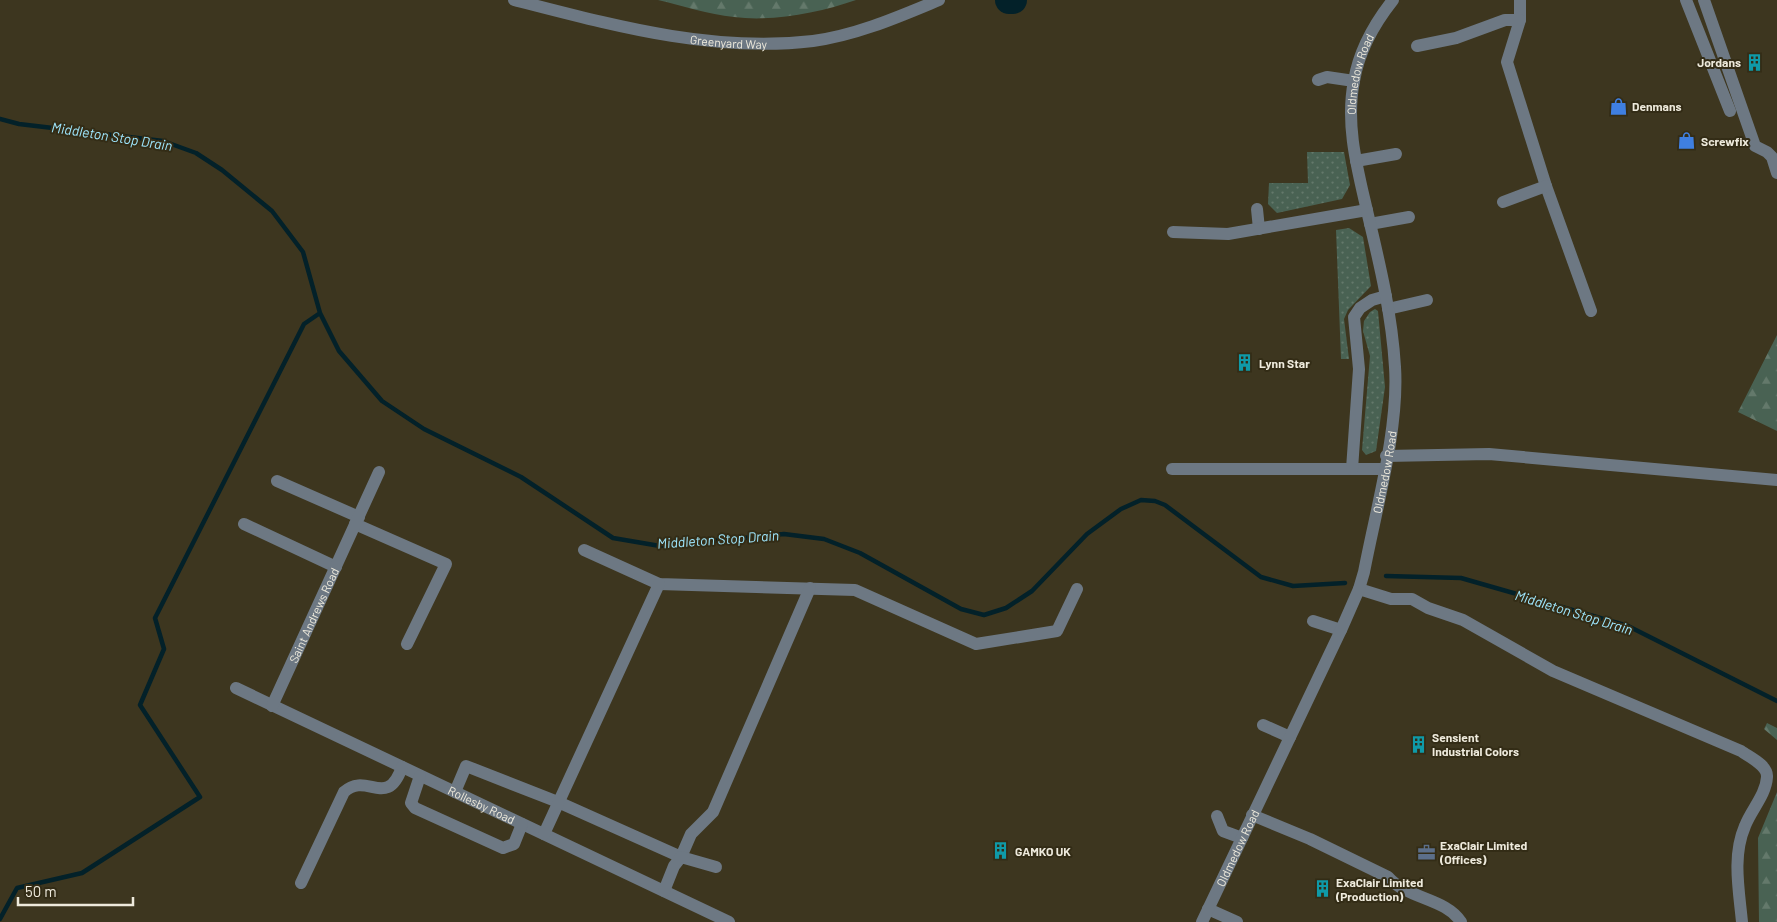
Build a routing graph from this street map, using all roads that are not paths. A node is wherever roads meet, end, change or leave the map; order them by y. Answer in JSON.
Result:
{"nodes":[{"id":1,"x":514,"y":0,"type":"edge"},
{"id":2,"x":939,"y":0,"type":"edge"},
{"id":3,"x":1393,"y":0,"type":"edge"},
{"id":4,"x":1520,"y":0,"type":"edge"},
{"id":5,"x":1686,"y":0,"type":"edge"},
{"id":6,"x":1704,"y":0,"type":"edge"},
{"id":7,"x":1520,"y":20,"type":"junction"},
{"id":8,"x":1417,"y":46,"type":"dead end"},
{"id":9,"x":1318,"y":80,"type":"dead end"},
{"id":10,"x":1354,"y":81,"type":"junction"},
{"id":11,"x":1730,"y":111,"type":"dead end"},
{"id":12,"x":1396,"y":154,"type":"dead end"},
{"id":13,"x":1356,"y":161,"type":"junction"},
{"id":14,"x":1777,"y":172,"type":"edge"},
{"id":15,"x":1546,"y":186,"type":"junction"},
{"id":16,"x":1503,"y":202,"type":"dead end"},
{"id":17,"x":1257,"y":209,"type":"dead end"},
{"id":18,"x":1367,"y":210,"type":"junction"},
{"id":19,"x":1409,"y":217,"type":"dead end"},
{"id":20,"x":1370,"y":224,"type":"junction"},
{"id":21,"x":1259,"y":229,"type":"junction"},
{"id":22,"x":1173,"y":232,"type":"dead end"},
{"id":23,"x":1386,"y":296,"type":"junction"},
{"id":24,"x":1427,"y":300,"type":"dead end"},
{"id":25,"x":1388,"y":309,"type":"junction"},
{"id":26,"x":1592,"y":311,"type":"dead end"},
{"id":27,"x":1386,"y":456,"type":"junction"},
{"id":28,"x":1172,"y":469,"type":"dead end"},
{"id":29,"x":1352,"y":469,"type":"junction"},
{"id":30,"x":1384,"y":469,"type":"junction"},
{"id":31,"x":379,"y":472,"type":"dead end"},
{"id":32,"x":1777,"y":480,"type":"edge"},
{"id":33,"x":277,"y":481,"type":"dead end"},
{"id":34,"x":357,"y":521,"type":"junction"},
{"id":35,"x":244,"y":524,"type":"dead end"},
{"id":36,"x":584,"y":550,"type":"dead end"},
{"id":37,"x":336,"y":567,"type":"junction"},
{"id":38,"x":659,"y":584,"type":"junction"},
{"id":39,"x":810,"y":588,"type":"junction"},
{"id":40,"x":1077,"y":589,"type":"dead end"},
{"id":41,"x":1359,"y":589,"type":"junction"},
{"id":42,"x":1312,"y":621,"type":"dead end"},
{"id":43,"x":1341,"y":630,"type":"junction"},
{"id":44,"x":407,"y":644,"type":"dead end"},
{"id":45,"x":236,"y":688,"type":"dead end"},
{"id":46,"x":272,"y":706,"type":"junction"},
{"id":47,"x":1263,"y":725,"type":"dead end"},
{"id":48,"x":1290,"y":737,"type":"junction"},
{"id":49,"x":402,"y":767,"type":"junction"},
{"id":50,"x":420,"y":776,"type":"junction"},
{"id":51,"x":455,"y":792,"type":"junction"},
{"id":52,"x":558,"y":802,"type":"junction"},
{"id":53,"x":1252,"y":815,"type":"junction"},
{"id":54,"x":1217,"y":816,"type":"dead end"},
{"id":55,"x":522,"y":824,"type":"junction"},
{"id":56,"x":544,"y":834,"type":"junction"},
{"id":57,"x":1242,"y":838,"type":"junction"},
{"id":58,"x":681,"y":857,"type":"junction"},
{"id":59,"x":716,"y":866,"type":"dead end"},
{"id":60,"x":301,"y":883,"type":"dead end"},
{"id":61,"x":664,"y":891,"type":"junction"},
{"id":62,"x":1208,"y":909,"type":"junction"},
{"id":63,"x":706,"y":917,"type":"edge"},
{"id":64,"x":729,"y":922,"type":"edge"},
{"id":65,"x":1202,"y":922,"type":"edge"},
{"id":66,"x":1237,"y":922,"type":"edge"},
{"id":67,"x":1461,"y":922,"type":"edge"},
{"id":68,"x":1742,"y":922,"type":"edge"}],
"edges":[{"from":1,"to":2,"type":"street","name":"Greenyard Way"},
{"from":3,"to":10,"type":"street","name":"Oldmedow Road"},
{"from":4,"to":7,"type":"street"},
{"from":5,"to":11,"type":"street"},
{"from":6,"to":14,"type":"street"},
{"from":7,"to":8,"type":"street"},
{"from":7,"to":15,"type":"street"},
{"from":9,"to":10,"type":"street"},
{"from":10,"to":13,"type":"street","name":"Oldmedow Road"},
{"from":12,"to":13,"type":"street"},
{"from":13,"to":18,"type":"street","name":"Oldmedow Road"},
{"from":15,"to":16,"type":"street"},
{"from":15,"to":26,"type":"street"},
{"from":17,"to":21,"type":"street"},
{"from":18,"to":20,"type":"street","name":"Oldmedow Road"},
{"from":18,"to":21,"type":"street"},
{"from":19,"to":20,"type":"street"},
{"from":20,"to":23,"type":"street","name":"Oldmedow Road"},
{"from":21,"to":22,"type":"street"},
{"from":23,"to":25,"type":"street","name":"Oldmedow Road"},
{"from":23,"to":29,"type":"street"},
{"from":24,"to":25,"type":"street"},
{"from":25,"to":27,"type":"street","name":"Oldmedow Road"},
{"from":27,"to":30,"type":"street","name":"Oldmedow Road"},
{"from":27,"to":32,"type":"street"},
{"from":28,"to":29,"type":"street"},
{"from":29,"to":30,"type":"street"},
{"from":30,"to":41,"type":"street","name":"Oldmedow Road"},
{"from":31,"to":34,"type":"street","name":"Saint Andrews Road"},
{"from":33,"to":34,"type":"street"},
{"from":34,"to":37,"type":"street","name":"Saint Andrews Road"},
{"from":34,"to":44,"type":"street"},
{"from":35,"to":37,"type":"street"},
{"from":36,"to":38,"type":"street"},
{"from":37,"to":46,"type":"street","name":"Saint Andrews Road"},
{"from":38,"to":39,"type":"street"},
{"from":38,"to":52,"type":"street"},
{"from":39,"to":40,"type":"street"},
{"from":39,"to":58,"type":"street"},
{"from":41,"to":43,"type":"street","name":"Oldmedow Road"},
{"from":41,"to":68,"type":"street"},
{"from":42,"to":43,"type":"street"},
{"from":43,"to":48,"type":"street","name":"Oldmedow Road"},
{"from":45,"to":46,"type":"street","name":"Rollesby Road"},
{"from":46,"to":49,"type":"street","name":"Rollesby Road"},
{"from":47,"to":48,"type":"street"},
{"from":48,"to":53,"type":"street","name":"Oldmedow Road"},
{"from":49,"to":50,"type":"street","name":"Rollesby Road"},
{"from":49,"to":60,"type":"street"},
{"from":50,"to":51,"type":"street","name":"Rollesby Road"},
{"from":50,"to":55,"type":"street"},
{"from":51,"to":52,"type":"street"},
{"from":51,"to":55,"type":"street","name":"Rollesby Road"},
{"from":52,"to":56,"type":"street"},
{"from":52,"to":58,"type":"street"},
{"from":53,"to":57,"type":"street","name":"Oldmedow Road"},
{"from":53,"to":67,"type":"street"},
{"from":54,"to":57,"type":"street"},
{"from":55,"to":56,"type":"street","name":"Rollesby Road"},
{"from":56,"to":61,"type":"street","name":"Rollesby Road"},
{"from":57,"to":62,"type":"street","name":"Oldmedow Road"},
{"from":58,"to":59,"type":"street"},
{"from":58,"to":61,"type":"street"},
{"from":61,"to":63,"type":"street","name":"Rollesby Road"},
{"from":62,"to":65,"type":"street","name":"Oldmedow Road"},
{"from":62,"to":66,"type":"street"},
{"from":63,"to":64,"type":"street","name":"Rollesby Road"}]}
